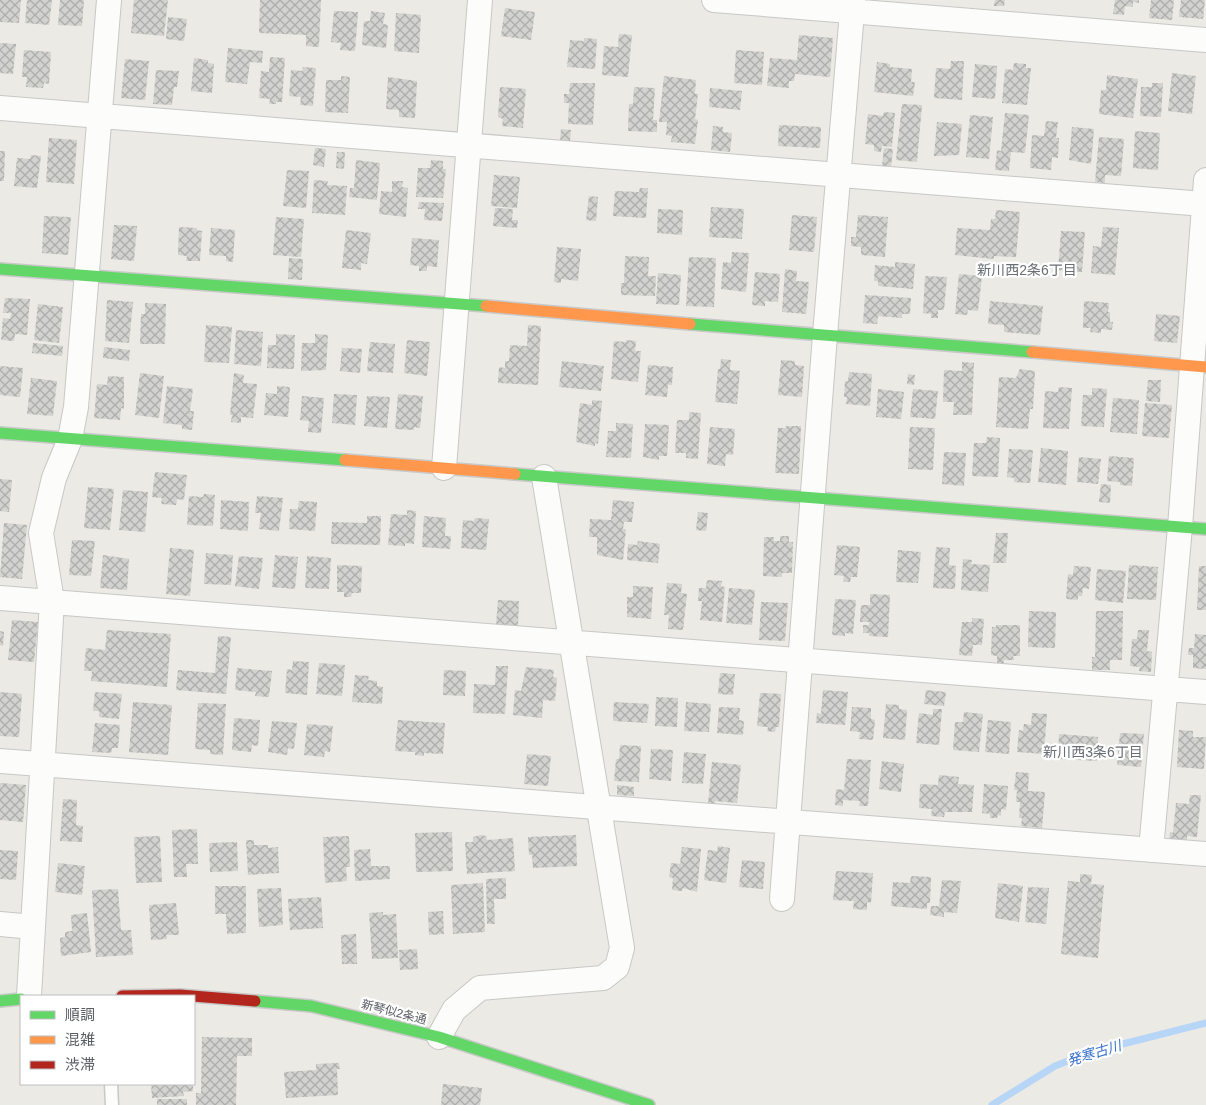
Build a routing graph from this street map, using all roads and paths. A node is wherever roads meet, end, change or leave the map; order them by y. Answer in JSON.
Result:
{"nodes":[{"id":1,"x":109,"y":0,"type":"edge"},
{"id":2,"x":480,"y":0,"type":"edge"},
{"id":3,"x":714,"y":0,"type":"edge"},
{"id":4,"x":853,"y":6,"type":"edge"},
{"id":5,"x":1206,"y":40,"type":"edge"},
{"id":6,"x":0,"y":108,"type":"edge"},
{"id":7,"x":100,"y":115,"type":"junction"},
{"id":8,"x":469,"y":145,"type":"junction"},
{"id":9,"x":840,"y":175,"type":"junction"},
{"id":10,"x":1206,"y":180,"type":"edge"},
{"id":11,"x":1204,"y":204,"type":"junction"},
{"id":12,"x":0,"y":269,"type":"edge"},
{"id":13,"x":87,"y":274,"type":"junction"},
{"id":14,"x":456,"y":304,"type":"junction"},
{"id":15,"x":825,"y":335,"type":"junction"},
{"id":16,"x":1199,"y":366,"type":"edge"},
{"id":17,"x":0,"y":433,"type":"edge"},
{"id":18,"x":70,"y":439,"type":"junction"},
{"id":19,"x":444,"y":468,"type":"junction"},
{"id":20,"x":544,"y":476,"type":"junction"},
{"id":21,"x":814,"y":498,"type":"junction"},
{"id":22,"x":1180,"y":527,"type":"junction"},
{"id":23,"x":1206,"y":529,"type":"edge"},
{"id":24,"x":0,"y":598,"type":"edge"},
{"id":25,"x":52,"y":602,"type":"junction"},
{"id":26,"x":571,"y":643,"type":"junction"},
{"id":27,"x":802,"y":661,"type":"junction"},
{"id":28,"x":1166,"y":689,"type":"junction"},
{"id":29,"x":1206,"y":692,"type":"edge"},
{"id":30,"x":0,"y":761,"type":"edge"},
{"id":31,"x":42,"y":764,"type":"junction"},
{"id":32,"x":597,"y":807,"type":"junction"},
{"id":33,"x":789,"y":822,"type":"junction"},
{"id":34,"x":1151,"y":850,"type":"junction"},
{"id":35,"x":1206,"y":854,"type":"edge"},
{"id":36,"x":782,"y":899,"type":"dead end"},
{"id":37,"x":0,"y":924,"type":"edge"},
{"id":38,"x":33,"y":927,"type":"junction"},
{"id":39,"x":29,"y":995,"type":"edge"},
{"id":40,"x":195,"y":996,"type":"edge"},
{"id":41,"x":20,"y":999,"type":"edge"},
{"id":42,"x":0,"y":1001,"type":"edge"},
{"id":43,"x":439,"y":1037,"type":"junction"},
{"id":44,"x":111,"y":1085,"type":"edge"},
{"id":45,"x":112,"y":1105,"type":"edge"},
{"id":46,"x":649,"y":1105,"type":"edge"}],
"edges":[{"from":1,"to":7,"type":"street"},
{"from":2,"to":8,"type":"street"},
{"from":3,"to":4,"type":"street"},
{"from":4,"to":5,"type":"street"},
{"from":4,"to":9,"type":"street"},
{"from":6,"to":7,"type":"street"},
{"from":7,"to":8,"type":"street"},
{"from":7,"to":13,"type":"street"},
{"from":8,"to":9,"type":"street"},
{"from":8,"to":14,"type":"street"},
{"from":9,"to":11,"type":"street"},
{"from":9,"to":15,"type":"street"},
{"from":10,"to":11,"type":"street"},
{"from":11,"to":16,"type":"street"},
{"from":12,"to":13,"type":"street"},
{"from":13,"to":14,"type":"street"},
{"from":13,"to":18,"type":"street"},
{"from":14,"to":15,"type":"street"},
{"from":14,"to":19,"type":"street"},
{"from":15,"to":16,"type":"street"},
{"from":15,"to":21,"type":"street"},
{"from":16,"to":22,"type":"street"},
{"from":17,"to":18,"type":"street"},
{"from":18,"to":19,"type":"street"},
{"from":18,"to":25,"type":"street"},
{"from":19,"to":20,"type":"street"},
{"from":20,"to":21,"type":"street"},
{"from":20,"to":26,"type":"street"},
{"from":21,"to":22,"type":"street"},
{"from":21,"to":27,"type":"street"},
{"from":22,"to":23,"type":"street"},
{"from":22,"to":28,"type":"street"},
{"from":24,"to":25,"type":"street"},
{"from":25,"to":26,"type":"street"},
{"from":25,"to":31,"type":"street"},
{"from":26,"to":27,"type":"street"},
{"from":26,"to":32,"type":"street"},
{"from":27,"to":28,"type":"street"},
{"from":27,"to":33,"type":"street"},
{"from":28,"to":29,"type":"street"},
{"from":28,"to":34,"type":"street"},
{"from":30,"to":31,"type":"street"},
{"from":31,"to":32,"type":"street"},
{"from":31,"to":38,"type":"street"},
{"from":32,"to":33,"type":"street"},
{"from":32,"to":43,"type":"street"},
{"from":33,"to":34,"type":"street"},
{"from":33,"to":36,"type":"street"},
{"from":34,"to":35,"type":"street"},
{"from":37,"to":38,"type":"street"},
{"from":38,"to":39,"type":"street"},
{"from":40,"to":43,"type":"street","name":"新琴似2条通"},
{"from":41,"to":42,"type":"street"},
{"from":43,"to":46,"type":"street","name":"新琴似2条通"},
{"from":44,"to":45,"type":"lane"}]}
